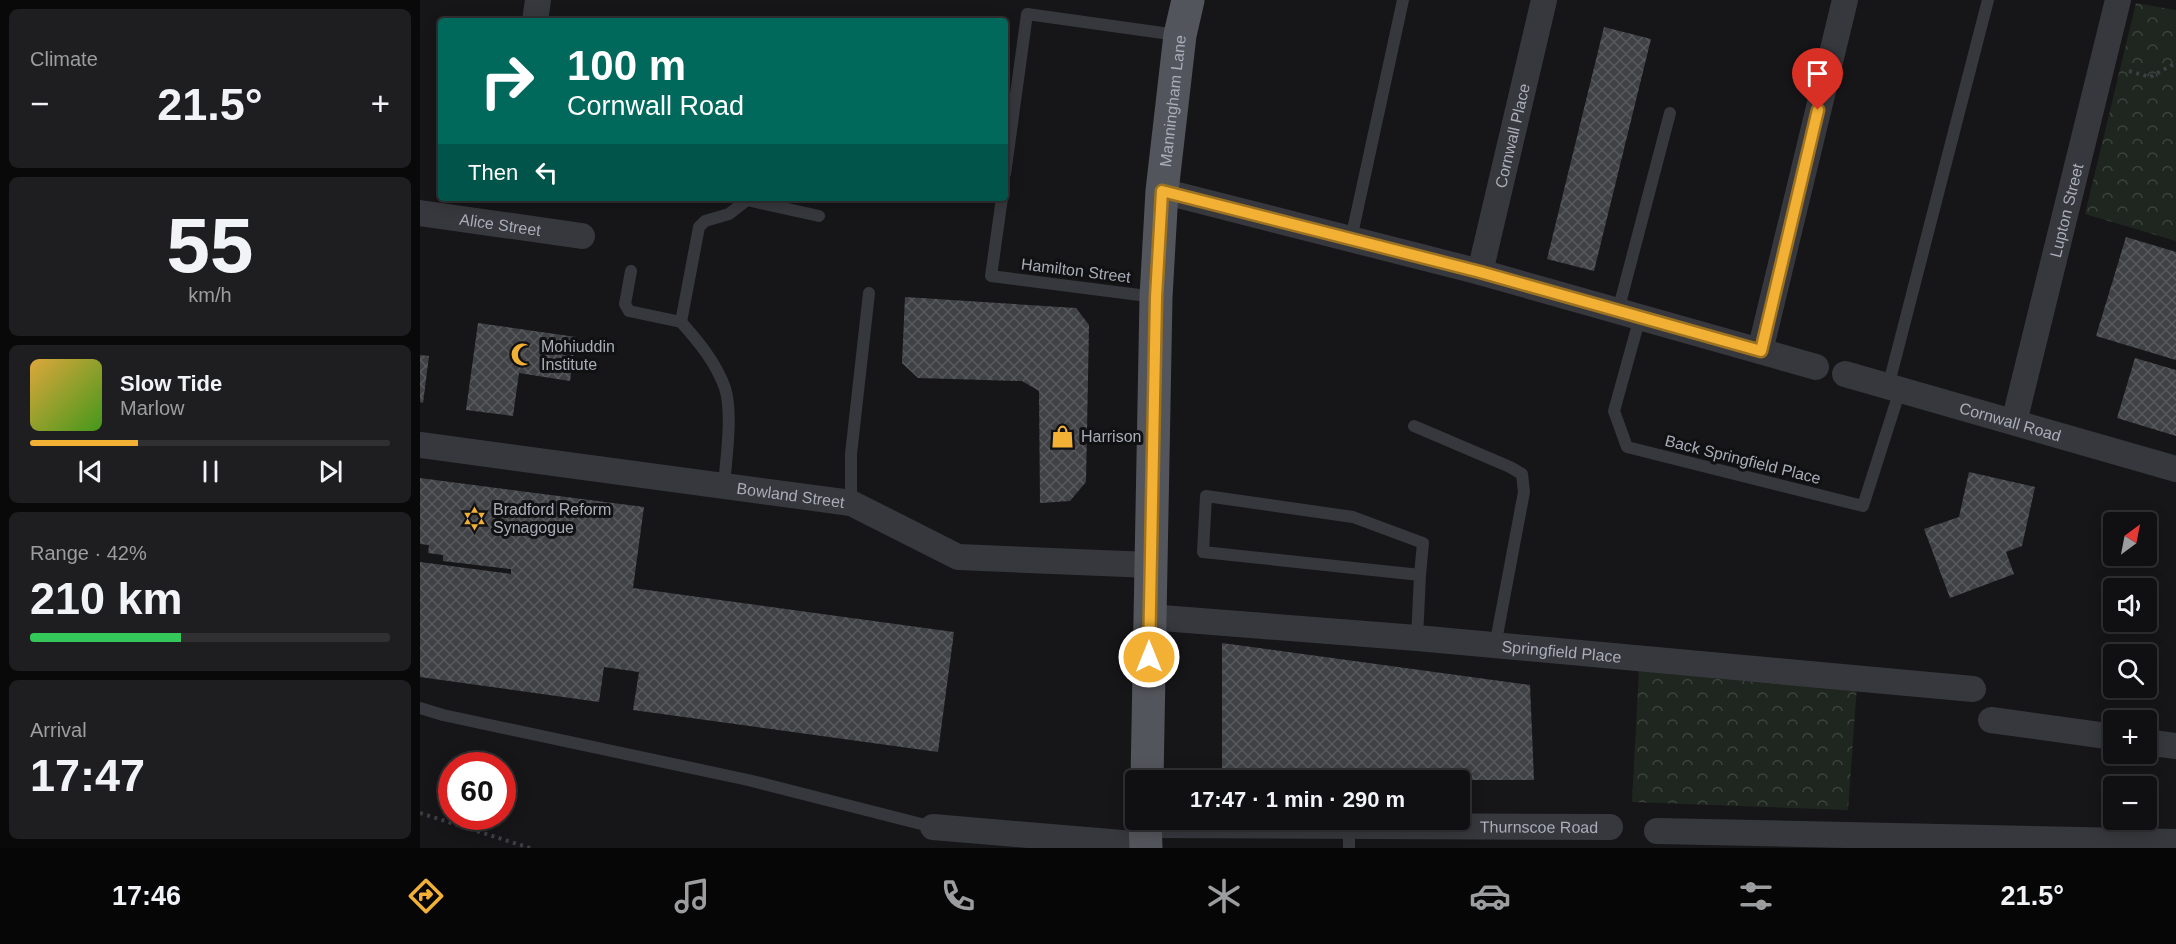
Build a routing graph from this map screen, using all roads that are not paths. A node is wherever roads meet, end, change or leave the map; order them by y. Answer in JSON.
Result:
{"nodes":[{"id":1,"x":537,"y":0,"type":"edge"},
{"id":2,"x":1188,"y":0,"type":"edge"},
{"id":3,"x":1403,"y":0,"type":"edge"},
{"id":4,"x":1544,"y":0,"type":"edge"},
{"id":5,"x":1845,"y":0,"type":"edge"},
{"id":6,"x":1988,"y":0,"type":"edge"},
{"id":7,"x":2118,"y":0,"type":"edge"},
{"id":8,"x":535,"y":18,"type":"edge"},
{"id":9,"x":1180,"y":35,"type":"junction"},
{"id":10,"x":1670,"y":113,"type":"dead end"},
{"id":11,"x":1008,"y":152,"type":"edge"},
{"id":12,"x":1162,"y":191,"type":"junction"},
{"id":13,"x":746,"y":201,"type":"edge"},
{"id":14,"x":752,"y":201,"type":"edge"},
{"id":15,"x":1002,"y":201,"type":"edge"},
{"id":16,"x":420,"y":213,"type":"edge"},
{"id":17,"x":819,"y":216,"type":"dead end"},
{"id":18,"x":582,"y":236,"type":"dead end"},
{"id":19,"x":1351,"y":239,"type":"junction"},
{"id":20,"x":631,"y":271,"type":"dead end"},
{"id":21,"x":1480,"y":272,"type":"junction"},
{"id":22,"x":869,"y":293,"type":"dead end"},
{"id":23,"x":1156,"y":297,"type":"junction"},
{"id":24,"x":1629,"y":314,"type":"junction"},
{"id":25,"x":681,"y":322,"type":"junction"},
{"id":26,"x":1761,"y":351,"type":"junction"},
{"id":27,"x":1815,"y":367,"type":"dead end"},
{"id":28,"x":1845,"y":374,"type":"dead end"},
{"id":29,"x":1894,"y":388,"type":"junction"},
{"id":30,"x":2014,"y":422,"type":"junction"},
{"id":31,"x":1414,"y":426,"type":"dead end"},
{"id":32,"x":420,"y":445,"type":"edge"},
{"id":33,"x":2176,"y":469,"type":"edge"},
{"id":34,"x":724,"y":486,"type":"junction"},
{"id":35,"x":851,"y":503,"type":"junction"},
{"id":36,"x":1150,"y":565,"type":"junction"},
{"id":37,"x":1420,"y":575,"type":"junction"},
{"id":38,"x":1149,"y":617,"type":"junction"},
{"id":39,"x":1417,"y":638,"type":"junction"},
{"id":40,"x":1495,"y":646,"type":"junction"},
{"id":41,"x":1973,"y":689,"type":"dead end"},
{"id":42,"x":420,"y":708,"type":"edge"},
{"id":43,"x":1991,"y":720,"type":"dead end"},
{"id":44,"x":2103,"y":735,"type":"edge"},
{"id":45,"x":2157,"y":743,"type":"edge"},
{"id":46,"x":2176,"y":746,"type":"edge"},
{"id":47,"x":1147,"y":770,"type":"edge"},
{"id":48,"x":933,"y":827,"type":"joint"},
{"id":49,"x":1610,"y":827,"type":"dead end"},
{"id":50,"x":1657,"y":831,"type":"dead end"},
{"id":51,"x":1146,"y":834,"type":"edge"},
{"id":52,"x":1349,"y":837,"type":"edge"},
{"id":53,"x":2176,"y":842,"type":"edge"}],
"edges":[{"from":1,"to":8,"type":"street"},
{"from":2,"to":9,"type":"main road","name":"Manningham Lane"},
{"from":3,"to":19,"type":"lane"},
{"from":4,"to":21,"type":"street","name":"Cornwall Place"},
{"from":5,"to":26,"type":"street"},
{"from":6,"to":29,"type":"lane"},
{"from":7,"to":30,"type":"street","name":"Lupton Street"},
{"from":9,"to":11,"type":"lane"},
{"from":9,"to":12,"type":"main road","name":"Manningham Lane"},
{"from":10,"to":24,"type":"lane"},
{"from":12,"to":19,"type":"street"},
{"from":12,"to":23,"type":"main road","name":"Manningham Lane"},
{"from":13,"to":25,"type":"lane"},
{"from":14,"to":17,"type":"lane"},
{"from":15,"to":23,"type":"lane","name":"Hamilton Street"},
{"from":16,"to":18,"type":"street","name":"Alice Street"},
{"from":19,"to":21,"type":"street"},
{"from":20,"to":25,"type":"lane"},
{"from":21,"to":24,"type":"street"},
{"from":22,"to":35,"type":"lane"},
{"from":23,"to":36,"type":"main road","name":"Manningham Lane"},
{"from":24,"to":26,"type":"street"},
{"from":24,"to":29,"type":"lane","name":"Back Springfield Place"},
{"from":25,"to":34,"type":"lane"},
{"from":26,"to":27,"type":"street"},
{"from":28,"to":29,"type":"street","name":"Cornwall Road"},
{"from":29,"to":30,"type":"street","name":"Cornwall Road"},
{"from":30,"to":33,"type":"street","name":"Cornwall Road"},
{"from":31,"to":40,"type":"lane"},
{"from":32,"to":34,"type":"street","name":"Bowland Street"},
{"from":34,"to":35,"type":"street","name":"Bowland Street"},
{"from":35,"to":36,"type":"street","name":"Bowland Street"},
{"from":36,"to":38,"type":"main road","name":"Manningham Lane"},
{"from":37,"to":37,"type":"lane"},
{"from":37,"to":39,"type":"lane"},
{"from":38,"to":39,"type":"street","name":"Springfield Place"},
{"from":38,"to":47,"type":"main road","name":"Manningham Lane"},
{"from":39,"to":40,"type":"street","name":"Springfield Place"},
{"from":40,"to":41,"type":"street","name":"Springfield Place"},
{"from":42,"to":48,"type":"lane"},
{"from":43,"to":44,"type":"street"},
{"from":45,"to":46,"type":"street"},
{"from":48,"to":51,"type":"street","name":"Thurnscoe Road"},
{"from":49,"to":52,"type":"street","name":"Thurnscoe Road"},
{"from":50,"to":53,"type":"street"},
{"from":51,"to":52,"type":"street","name":"Thurnscoe Road"}]}
